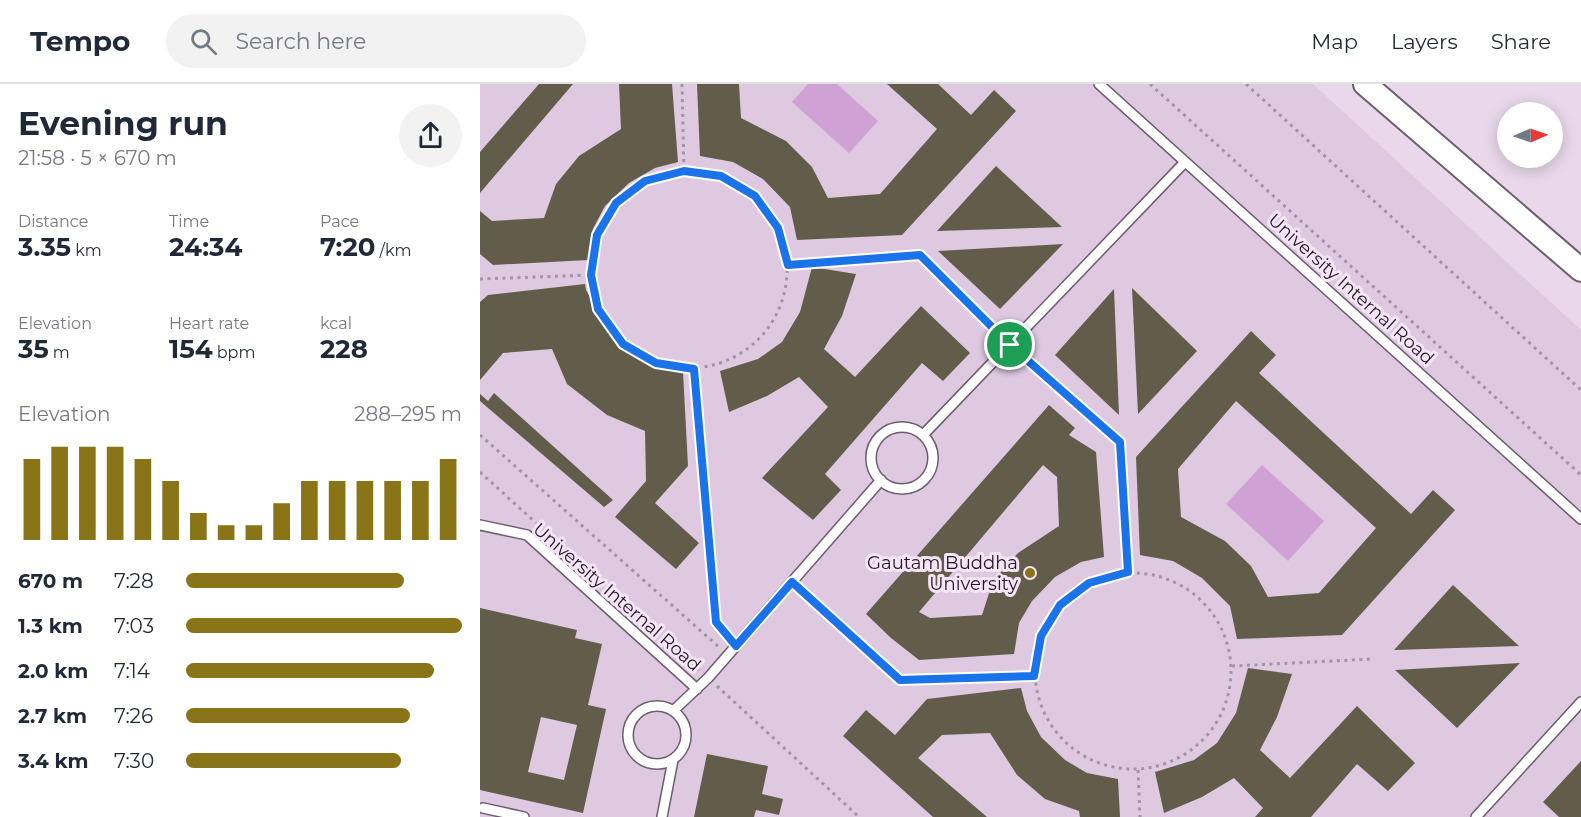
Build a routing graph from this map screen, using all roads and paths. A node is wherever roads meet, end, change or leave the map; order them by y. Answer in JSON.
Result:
{"nodes":[{"id":1,"x":682,"y":84,"type":"edge"},
{"id":2,"x":1098,"y":84,"type":"edge"},
{"id":3,"x":1149,"y":84,"type":"edge"},
{"id":4,"x":1246,"y":84,"type":"edge"},
{"id":5,"x":1365,"y":84,"type":"edge"},
{"id":6,"x":1185,"y":162,"type":"junction"},
{"id":7,"x":684,"y":171,"type":"junction"},
{"id":8,"x":788,"y":265,"type":"junction"},
{"id":9,"x":1581,"y":270,"type":"edge"},
{"id":10,"x":591,"y":275,"type":"junction"},
{"id":11,"x":480,"y":279,"type":"edge"},
{"id":12,"x":1010,"y":345,"type":"junction"},
{"id":13,"x":694,"y":369,"type":"junction"},
{"id":14,"x":1581,"y":390,"type":"edge"},
{"id":15,"x":480,"y":435,"type":"edge"},
{"id":16,"x":923,"y":435,"type":"junction"},
{"id":17,"x":1581,"y":475,"type":"edge"},
{"id":18,"x":881,"y":480,"type":"junction"},
{"id":19,"x":1581,"y":519,"type":"edge"},
{"id":20,"x":480,"y":525,"type":"edge"},
{"id":21,"x":1128,"y":572,"type":"junction"},
{"id":22,"x":792,"y":582,"type":"junction"},
{"id":23,"x":736,"y":646,"type":"junction"},
{"id":24,"x":728,"y":655,"type":"junction"},
{"id":25,"x":1372,"y":659,"type":"dead end"},
{"id":26,"x":1232,"y":666,"type":"junction"},
{"id":27,"x":1034,"y":676,"type":"junction"},
{"id":28,"x":697,"y":689,"type":"junction"},
{"id":29,"x":1581,"y":702,"type":"edge"},
{"id":30,"x":674,"y":710,"type":"junction"},
{"id":31,"x":673,"y":760,"type":"junction"},
{"id":32,"x":1138,"y":770,"type":"junction"},
{"id":33,"x":483,"y":808,"type":"dead end"},
{"id":34,"x":524,"y":817,"type":"edge"},
{"id":35,"x":662,"y":817,"type":"edge"},
{"id":36,"x":1140,"y":817,"type":"edge"},
{"id":37,"x":1476,"y":817,"type":"edge"}],
"edges":[{"from":1,"to":7,"type":"path"},
{"from":2,"to":6,"type":"lane","name":"University Internal Road"},
{"from":3,"to":17,"type":"path"},
{"from":4,"to":14,"type":"path"},
{"from":5,"to":9,"type":"street"},
{"from":6,"to":12,"type":"lane"},
{"from":6,"to":19,"type":"lane","name":"University Internal Road"},
{"from":7,"to":8,"type":"path"},
{"from":7,"to":10,"type":"path"},
{"from":8,"to":12,"type":"path"},
{"from":8,"to":13,"type":"path"},
{"from":10,"to":11,"type":"path"},
{"from":10,"to":13,"type":"path"},
{"from":12,"to":16,"type":"lane"},
{"from":12,"to":21,"type":"path"},
{"from":13,"to":23,"type":"path"},
{"from":15,"to":24,"type":"path"},
{"from":16,"to":18,"type":"lane"},
{"from":16,"to":18,"type":"lane"},
{"from":18,"to":22,"type":"lane"},
{"from":20,"to":28,"type":"lane","name":"University Internal Road"},
{"from":21,"to":26,"type":"path"},
{"from":21,"to":27,"type":"path"},
{"from":22,"to":23,"type":"lane"},
{"from":22,"to":27,"type":"path"},
{"from":23,"to":24,"type":"lane"},
{"from":24,"to":28,"type":"lane"},
{"from":25,"to":26,"type":"path"},
{"from":26,"to":32,"type":"path"},
{"from":27,"to":32,"type":"path"},
{"from":28,"to":30,"type":"lane"},
{"from":29,"to":37,"type":"lane"},
{"from":30,"to":31,"type":"lane"},
{"from":30,"to":31,"type":"lane"},
{"from":31,"to":35,"type":"lane"},
{"from":32,"to":36,"type":"path"},
{"from":33,"to":34,"type":"lane"}]}
